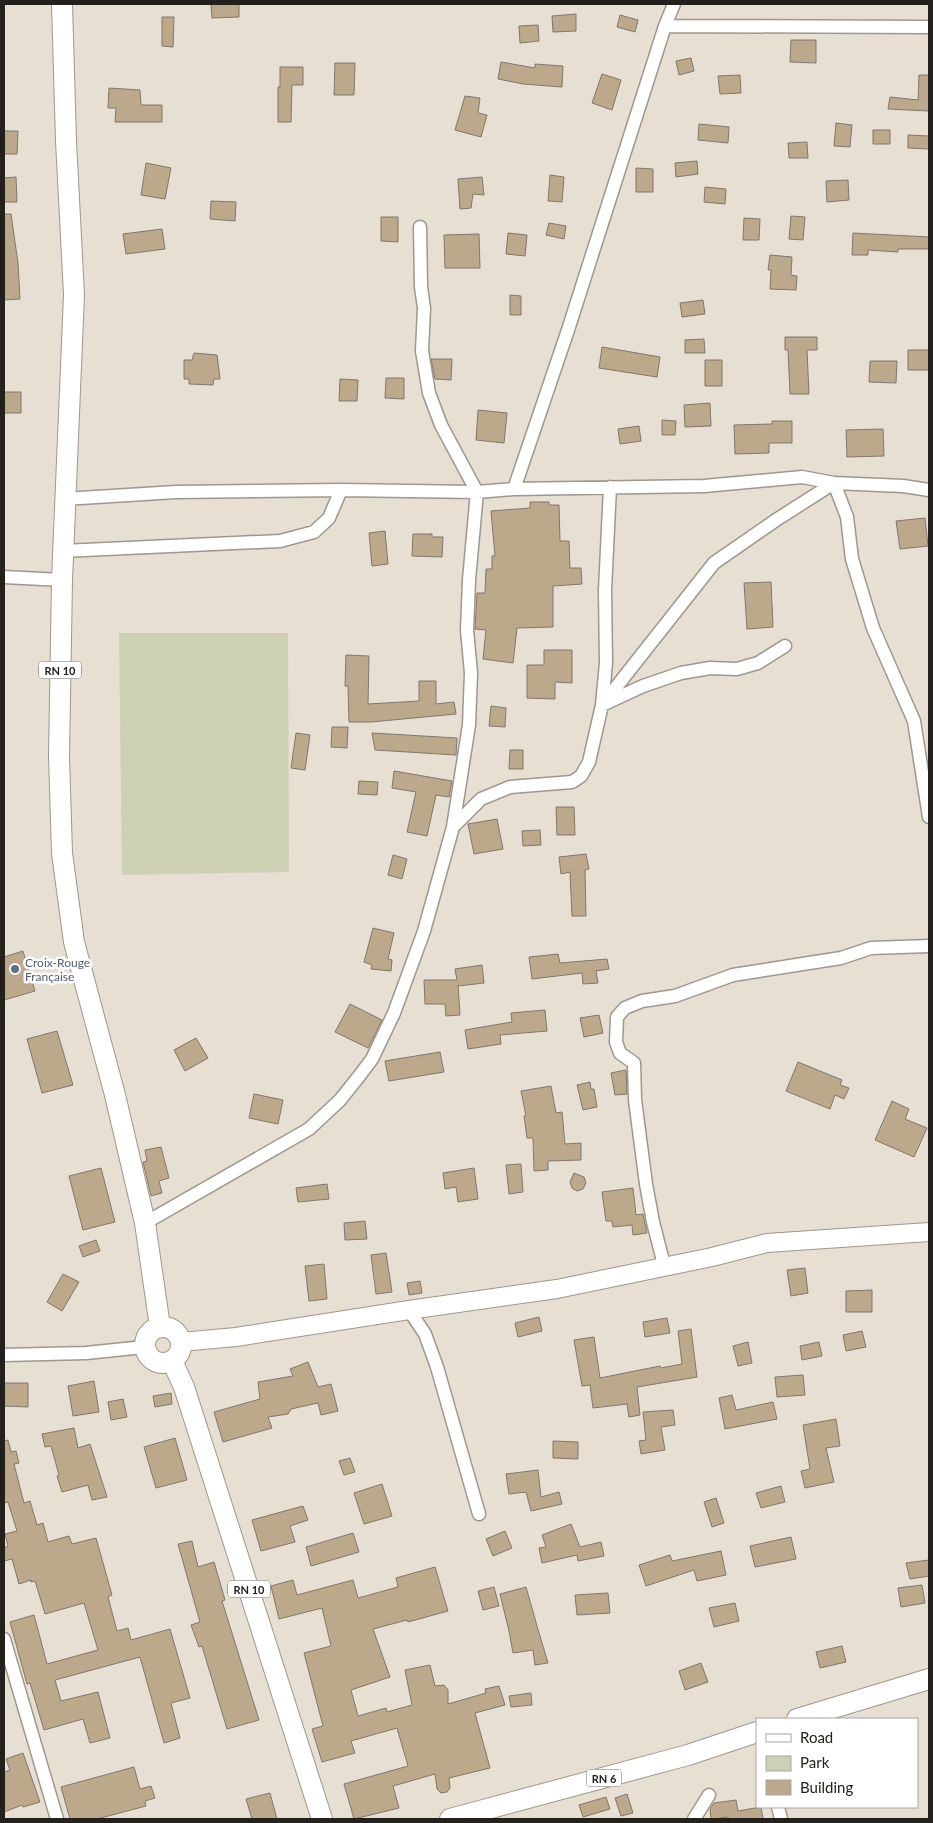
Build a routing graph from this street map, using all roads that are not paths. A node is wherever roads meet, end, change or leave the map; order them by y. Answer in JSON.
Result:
{"nodes":[{"id":1,"x":62,"y":4,"type":"edge"},
{"id":2,"x":674,"y":4,"type":"edge"},
{"id":3,"x":665,"y":26,"type":"junction"},
{"id":4,"x":929,"y":27,"type":"edge"},
{"id":5,"x":420,"y":227,"type":"dead end"},
{"id":6,"x":834,"y":484,"type":"junction"},
{"id":7,"x":610,"y":487,"type":"junction"},
{"id":8,"x":514,"y":489,"type":"junction"},
{"id":9,"x":341,"y":490,"type":"junction"},
{"id":10,"x":929,"y":490,"type":"edge"},
{"id":11,"x":477,"y":492,"type":"junction"},
{"id":12,"x":64,"y":500,"type":"junction"},
{"id":13,"x":62,"y":551,"type":"junction"},
{"id":14,"x":4,"y":577,"type":"edge"},
{"id":15,"x":62,"y":580,"type":"junction"},
{"id":16,"x":785,"y":646,"type":"dead end"},
{"id":17,"x":602,"y":705,"type":"junction"},
{"id":18,"x":929,"y":816,"type":"edge"},
{"id":19,"x":453,"y":827,"type":"junction"},
{"id":20,"x":929,"y":946,"type":"edge"},
{"id":21,"x":146,"y":1222,"type":"junction"},
{"id":22,"x":929,"y":1232,"type":"edge"},
{"id":23,"x":663,"y":1268,"type":"junction"},
{"id":24,"x":410,"y":1310,"type":"junction"},
{"id":25,"x":160,"y":1327,"type":"junction"},
{"id":26,"x":181,"y":1342,"type":"junction"},
{"id":27,"x":144,"y":1347,"type":"junction"},
{"id":28,"x":4,"y":1355,"type":"edge"},
{"id":29,"x":172,"y":1361,"type":"junction"},
{"id":30,"x":480,"y":1514,"type":"dead end"},
{"id":31,"x":4,"y":1639,"type":"edge"},
{"id":32,"x":929,"y":1679,"type":"edge"},
{"id":33,"x":800,"y":1718,"type":"edge"},
{"id":34,"x":756,"y":1732,"type":"edge"},
{"id":35,"x":710,"y":1795,"type":"dead end"},
{"id":36,"x":57,"y":1819,"type":"edge"},
{"id":37,"x":322,"y":1819,"type":"edge"},
{"id":38,"x":450,"y":1819,"type":"edge"},
{"id":39,"x":694,"y":1819,"type":"edge"}],
"edges":[{"from":1,"to":12,"type":"main road","number":"RN 10"},
{"from":2,"to":3,"type":"street"},
{"from":3,"to":4,"type":"street"},
{"from":3,"to":8,"type":"street"},
{"from":5,"to":11,"type":"street"},
{"from":6,"to":7,"type":"street"},
{"from":6,"to":10,"type":"street"},
{"from":6,"to":17,"type":"street"},
{"from":6,"to":18,"type":"street"},
{"from":7,"to":8,"type":"street"},
{"from":7,"to":17,"type":"street"},
{"from":8,"to":11,"type":"street"},
{"from":9,"to":11,"type":"street"},
{"from":9,"to":12,"type":"street"},
{"from":9,"to":13,"type":"street"},
{"from":11,"to":19,"type":"street"},
{"from":12,"to":13,"type":"main road","number":"RN 10"},
{"from":13,"to":15,"type":"main road","number":"RN 10"},
{"from":14,"to":15,"type":"street"},
{"from":15,"to":21,"type":"main road","number":"RN 10"},
{"from":16,"to":17,"type":"street"},
{"from":17,"to":19,"type":"street"},
{"from":19,"to":21,"type":"street"},
{"from":20,"to":23,"type":"street"},
{"from":21,"to":25,"type":"main road","number":"RN 10"},
{"from":22,"to":23,"type":"street"},
{"from":23,"to":24,"type":"street"},
{"from":24,"to":26,"type":"street"},
{"from":24,"to":30,"type":"street"},
{"from":25,"to":26,"type":"main road"},
{"from":25,"to":27,"type":"main road"},
{"from":26,"to":29,"type":"main road"},
{"from":27,"to":28,"type":"street"},
{"from":27,"to":29,"type":"main road"},
{"from":29,"to":37,"type":"main road","number":"RN 10"},
{"from":31,"to":36,"type":"street"},
{"from":32,"to":33,"type":"main road"},
{"from":34,"to":38,"type":"main road","number":"RN 6"},
{"from":35,"to":39,"type":"street"}]}
